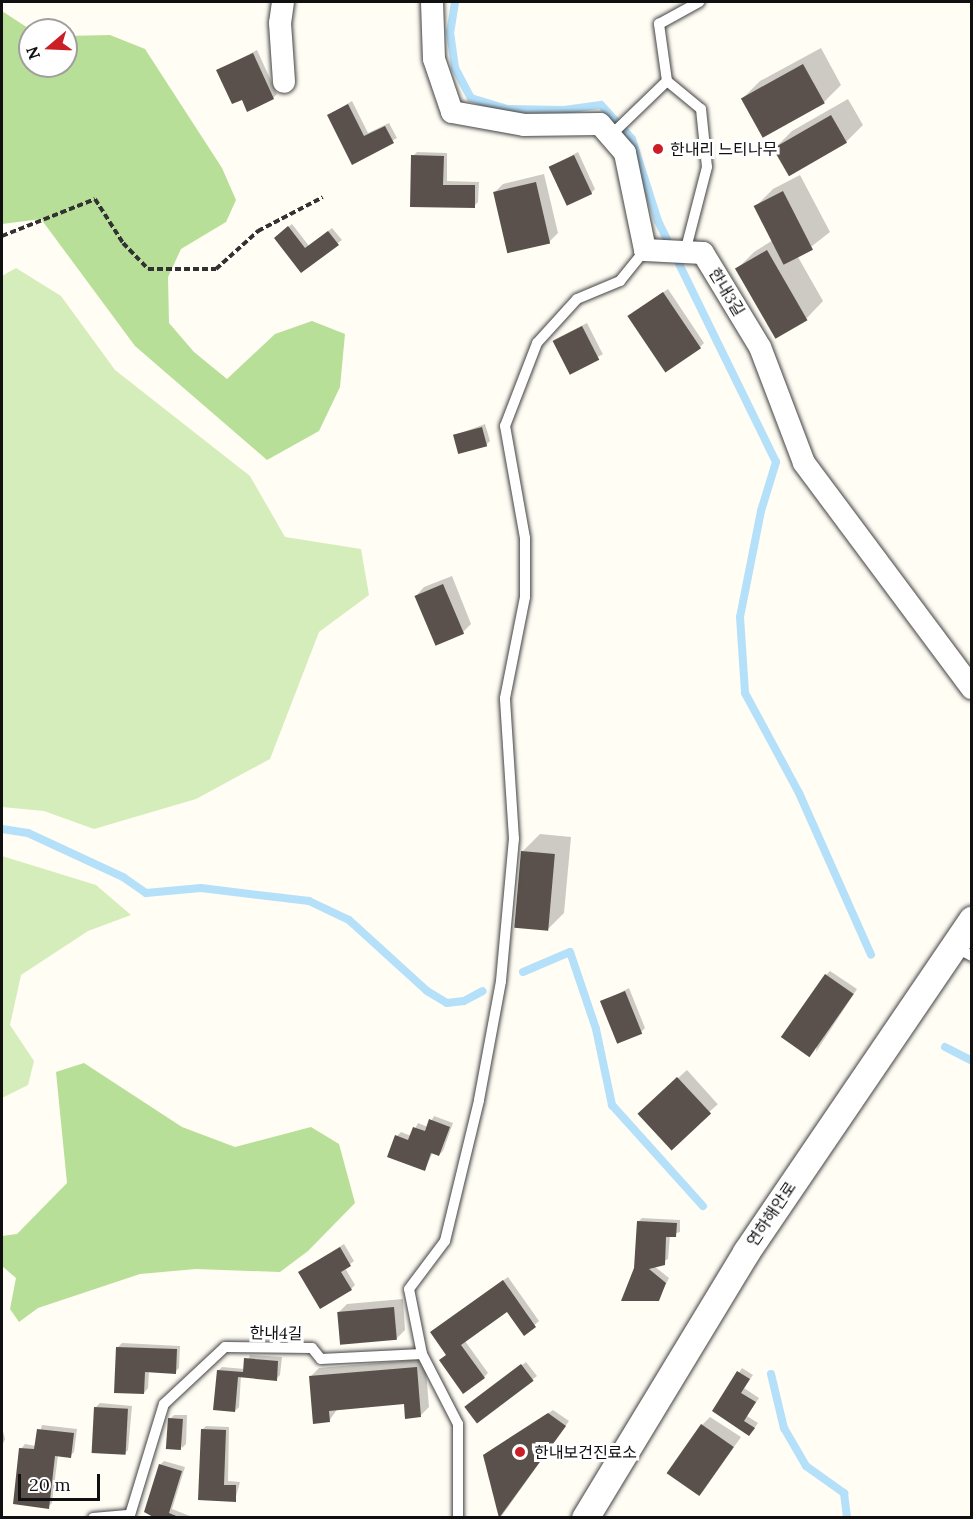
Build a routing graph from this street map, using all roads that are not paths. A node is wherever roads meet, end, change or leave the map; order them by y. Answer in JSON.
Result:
{"nodes":[{"id":1,"x":283,"y":2,"type":"edge"},
{"id":2,"x":432,"y":2,"type":"edge"},
{"id":3,"x":699,"y":2,"type":"edge"},
{"id":4,"x":667,"y":81,"type":"junction"},
{"id":5,"x":284,"y":82,"type":"dead end"},
{"id":6,"x":610,"y":136,"type":"junction"},
{"id":7,"x":645,"y":250,"type":"junction"},
{"id":8,"x":685,"y":252,"type":"junction"},
{"id":9,"x":972,"y":687,"type":"edge"},
{"id":10,"x":972,"y":920,"type":"edge"},
{"id":11,"x":962,"y":950,"type":"edge"},
{"id":12,"x":422,"y":1354,"type":"junction"},
{"id":13,"x":131,"y":1516,"type":"edge"},
{"id":14,"x":93,"y":1518,"type":"edge"},
{"id":15,"x":458,"y":1518,"type":"edge"},
{"id":16,"x":585,"y":1518,"type":"edge"}],
"edges":[{"from":1,"to":5,"type":"street"},
{"from":2,"to":6,"type":"street"},
{"from":3,"to":4,"type":"lane"},
{"from":4,"to":6,"type":"lane"},
{"from":4,"to":8,"type":"lane"},
{"from":6,"to":7,"type":"street"},
{"from":7,"to":8,"type":"street","name":"한내3길"},
{"from":7,"to":12,"type":"lane"},
{"from":8,"to":9,"type":"street","name":"한내3길"},
{"from":10,"to":11,"type":"street","name":"연하해안로"},
{"from":11,"to":16,"type":"street","name":"연하해안로"},
{"from":12,"to":13,"type":"lane","name":"한내4길"},
{"from":12,"to":15,"type":"lane"},
{"from":13,"to":14,"type":"lane","name":"한내4길"}]}
